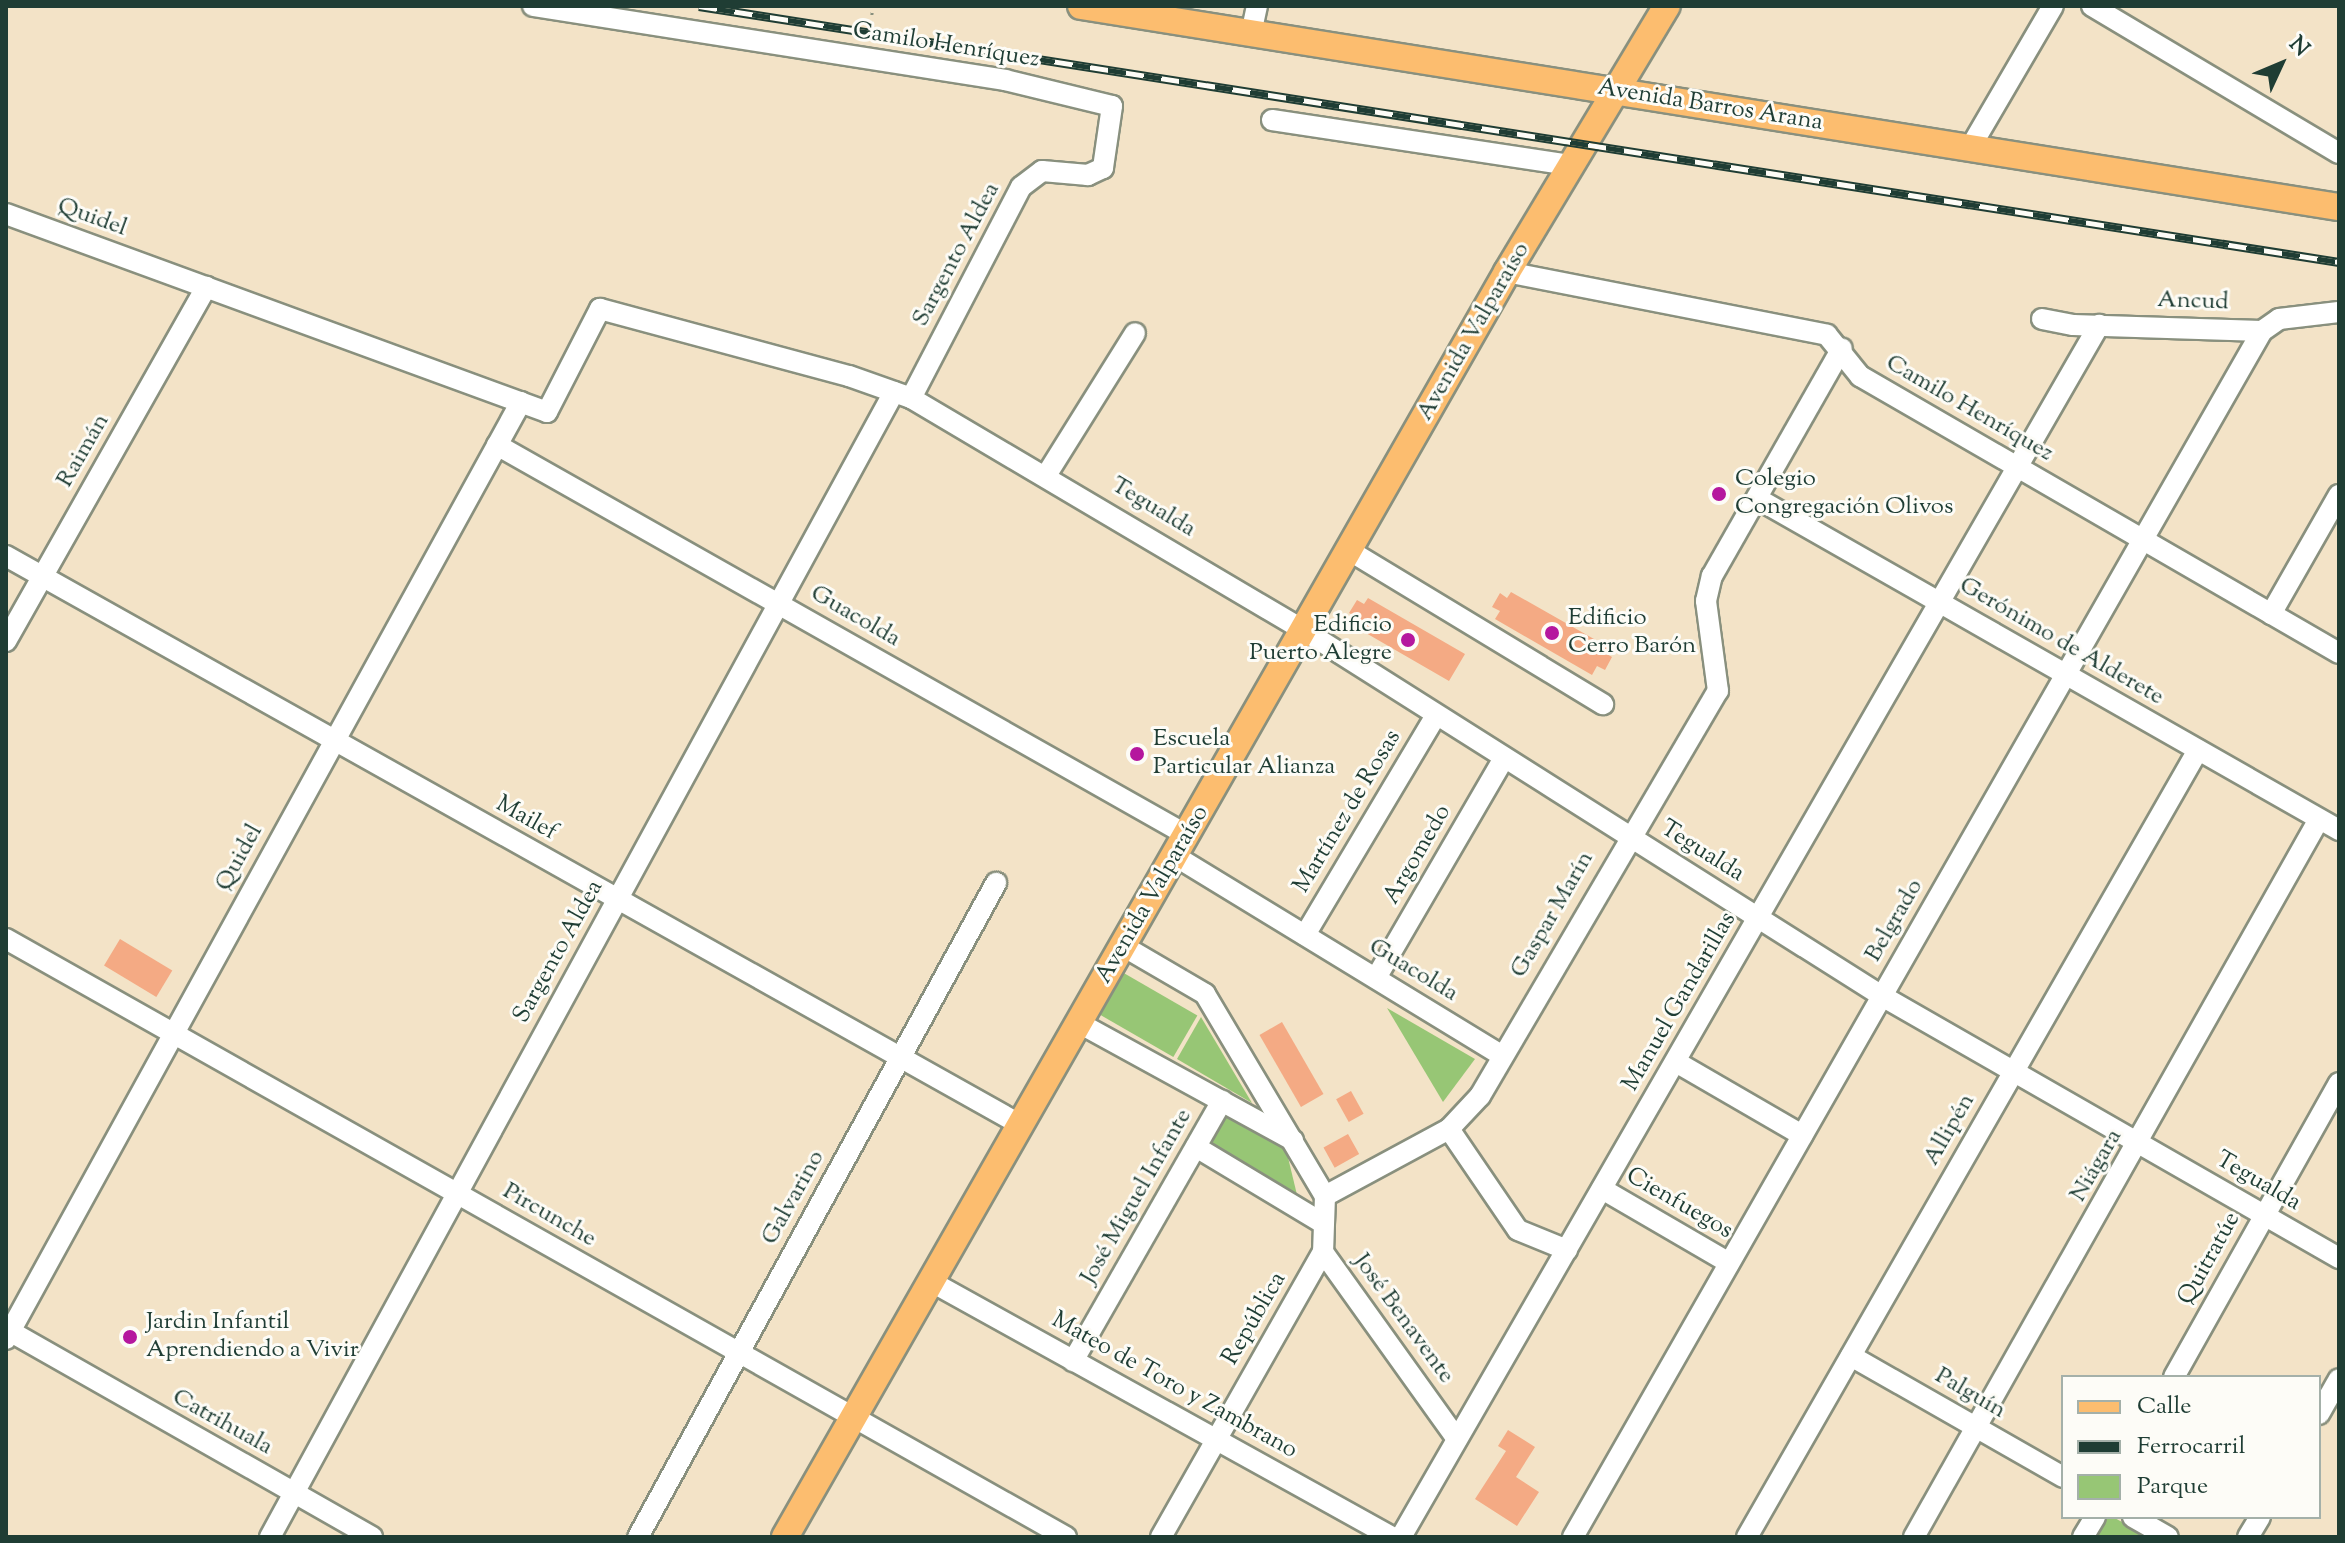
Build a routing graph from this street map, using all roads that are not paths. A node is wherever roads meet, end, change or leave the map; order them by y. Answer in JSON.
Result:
{"nodes":[{"id":1,"x":533,"y":6,"type":"edge"},
{"id":2,"x":1081,"y":6,"type":"edge"},
{"id":3,"x":1257,"y":6,"type":"edge"},
{"id":4,"x":1667,"y":6,"type":"edge"},
{"id":5,"x":2053,"y":6,"type":"edge"},
{"id":6,"x":2092,"y":6,"type":"edge"},
{"id":7,"x":1251,"y":34,"type":"junction"},
{"id":8,"x":1617,"y":92,"type":"junction"},
{"id":9,"x":1112,"y":106,"type":"joint"},
{"id":10,"x":1272,"y":120,"type":"dead end"},
{"id":11,"x":1970,"y":148,"type":"junction"},
{"id":12,"x":2339,"y":153,"type":"edge"},
{"id":13,"x":1570,"y":165,"type":"junction"},
{"id":14,"x":2339,"y":207,"type":"edge"},
{"id":15,"x":6,"y":214,"type":"edge"},
{"id":16,"x":1507,"y":272,"type":"junction"},
{"id":17,"x":206,"y":287,"type":"junction"},
{"id":18,"x":2339,"y":312,"type":"edge"},
{"id":19,"x":2042,"y":319,"type":"dead end"},
{"id":20,"x":2099,"y":325,"type":"junction"},
{"id":21,"x":2262,"y":331,"type":"junction"},
{"id":22,"x":1135,"y":333,"type":"dead end"},
{"id":23,"x":1842,"y":348,"type":"junction"},
{"id":24,"x":903,"y":395,"type":"junction"},
{"id":25,"x":521,"y":402,"type":"junction"},
{"id":26,"x":547,"y":412,"type":"joint"},
{"id":27,"x":497,"y":445,"type":"junction"},
{"id":28,"x":2019,"y":468,"type":"junction"},
{"id":29,"x":1047,"y":474,"type":"junction"},
{"id":30,"x":2339,"y":495,"type":"edge"},
{"id":31,"x":1758,"y":499,"type":"junction"},
{"id":32,"x":2143,"y":540,"type":"junction"},
{"id":33,"x":1350,"y":551,"type":"junction"},
{"id":34,"x":6,"y":556,"type":"edge"},
{"id":35,"x":43,"y":576,"type":"junction"},
{"id":36,"x":778,"y":602,"type":"junction"},
{"id":37,"x":1941,"y":603,"type":"junction"},
{"id":38,"x":2271,"y":614,"type":"junction"},
{"id":39,"x":1305,"y":631,"type":"junction"},
{"id":40,"x":6,"y":641,"type":"edge"},
{"id":41,"x":2339,"y":653,"type":"edge"},
{"id":42,"x":2066,"y":675,"type":"junction"},
{"id":43,"x":1603,"y":704,"type":"dead end"},
{"id":44,"x":1436,"y":715,"type":"junction"},
{"id":45,"x":334,"y":742,"type":"junction"},
{"id":46,"x":2198,"y":750,"type":"junction"},
{"id":47,"x":1504,"y":758,"type":"junction"},
{"id":48,"x":2333,"y":825,"type":"edge"},
{"id":49,"x":1631,"y":838,"type":"junction"},
{"id":50,"x":1181,"y":845,"type":"junction"},
{"id":51,"x":996,"y":883,"type":"dead end"},
{"id":52,"x":617,"y":899,"type":"junction"},
{"id":53,"x":1758,"y":919,"type":"junction"},
{"id":54,"x":1305,"y":935,"type":"junction"},
{"id":55,"x":6,"y":939,"type":"edge"},
{"id":56,"x":1123,"y":946,"type":"junction"},
{"id":57,"x":1376,"y":978,"type":"junction"},
{"id":58,"x":1882,"y":996,"type":"junction"},
{"id":59,"x":1079,"y":1023,"type":"junction"},
{"id":60,"x":174,"y":1032,"type":"junction"},
{"id":61,"x":1501,"y":1055,"type":"junction"},
{"id":62,"x":901,"y":1058,"type":"junction"},
{"id":63,"x":1676,"y":1062,"type":"junction"},
{"id":64,"x":2013,"y":1071,"type":"junction"},
{"id":65,"x":2339,"y":1083,"type":"edge"},
{"id":66,"x":1222,"y":1101,"type":"junction"},
{"id":67,"x":1021,"y":1125,"type":"junction"},
{"id":68,"x":1449,"y":1129,"type":"junction"},
{"id":69,"x":1802,"y":1135,"type":"junction"},
{"id":70,"x":1294,"y":1141,"type":"junction"},
{"id":71,"x":2139,"y":1144,"type":"junction"},
{"id":72,"x":1196,"y":1147,"type":"junction"},
{"id":73,"x":1602,"y":1189,"type":"junction"},
{"id":74,"x":456,"y":1193,"type":"junction"},
{"id":75,"x":1325,"y":1196,"type":"junction"},
{"id":76,"x":2264,"y":1215,"type":"junction"},
{"id":77,"x":1324,"y":1224,"type":"junction"},
{"id":78,"x":1567,"y":1250,"type":"junction"},
{"id":79,"x":1323,"y":1252,"type":"junction"},
{"id":80,"x":2339,"y":1258,"type":"edge"},
{"id":81,"x":1729,"y":1263,"type":"junction"},
{"id":82,"x":930,"y":1281,"type":"junction"},
{"id":83,"x":7,"y":1333,"type":"edge"},
{"id":84,"x":738,"y":1354,"type":"junction"},
{"id":85,"x":1851,"y":1356,"type":"junction"},
{"id":86,"x":1073,"y":1361,"type":"junction"},
{"id":87,"x":2175,"y":1375,"type":"edge"},
{"id":88,"x":2339,"y":1379,"type":"edge"},
{"id":89,"x":2321,"y":1410,"type":"edge"},
{"id":90,"x":853,"y":1417,"type":"junction"},
{"id":91,"x":1977,"y":1428,"type":"junction"},
{"id":92,"x":1216,"y":1439,"type":"junction"},
{"id":93,"x":1457,"y":1439,"type":"junction"},
{"id":94,"x":2061,"y":1476,"type":"edge"},
{"id":95,"x":294,"y":1493,"type":"junction"},
{"id":96,"x":2094,"y":1519,"type":"edge"},
{"id":97,"x":2136,"y":1519,"type":"edge"},
{"id":98,"x":2259,"y":1519,"type":"edge"},
{"id":99,"x":270,"y":1537,"type":"edge"},
{"id":100,"x":372,"y":1537,"type":"edge"},
{"id":101,"x":638,"y":1537,"type":"edge"},
{"id":102,"x":785,"y":1537,"type":"edge"},
{"id":103,"x":1066,"y":1537,"type":"edge"},
{"id":104,"x":1161,"y":1537,"type":"edge"},
{"id":105,"x":1392,"y":1537,"type":"edge"},
{"id":106,"x":1401,"y":1537,"type":"edge"},
{"id":107,"x":1573,"y":1537,"type":"edge"},
{"id":108,"x":1747,"y":1537,"type":"edge"},
{"id":109,"x":1914,"y":1537,"type":"edge"},
{"id":110,"x":2083,"y":1537,"type":"edge"},
{"id":111,"x":2168,"y":1537,"type":"edge"},
{"id":112,"x":2248,"y":1537,"type":"edge"}],
"edges":[{"from":1,"to":9,"type":"street","name":"Camilo Henríquez"},
{"from":2,"to":7,"type":"main road","name":"Avenida Barros Arana"},
{"from":3,"to":7,"type":"street"},
{"from":4,"to":8,"type":"main road","name":"Avenida Valparaíso"},
{"from":5,"to":11,"type":"street"},
{"from":6,"to":12,"type":"street"},
{"from":7,"to":8,"type":"main road","name":"Avenida Barros Arana"},
{"from":8,"to":11,"type":"main road","name":"Avenida Barros Arana"},
{"from":8,"to":13,"type":"main road","name":"Avenida Valparaíso"},
{"from":9,"to":24,"type":"street","name":"Sargento Aldea"},
{"from":10,"to":13,"type":"street"},
{"from":11,"to":14,"type":"main road","name":"Avenida Barros Arana"},
{"from":13,"to":16,"type":"main road","name":"Avenida Valparaíso"},
{"from":15,"to":17,"type":"street","name":"Quidel"},
{"from":16,"to":23,"type":"street","name":"Camilo Henríquez"},
{"from":16,"to":33,"type":"main road","name":"Avenida Valparaíso"},
{"from":17,"to":25,"type":"street","name":"Quidel"},
{"from":17,"to":35,"type":"street","name":"Raimán"},
{"from":18,"to":21,"type":"street","name":"Ancud"},
{"from":19,"to":20,"type":"street","name":"Ancud"},
{"from":20,"to":21,"type":"street","name":"Ancud"},
{"from":20,"to":28,"type":"street","name":"Manuel Gandarillas"},
{"from":21,"to":32,"type":"street","name":"Belgrado"},
{"from":22,"to":29,"type":"street"},
{"from":23,"to":28,"type":"street","name":"Camilo Henríquez"},
{"from":23,"to":31,"type":"street"},
{"from":24,"to":26,"type":"street","name":"Tegualda"},
{"from":24,"to":29,"type":"street","name":"Tegualda"},
{"from":24,"to":36,"type":"street","name":"Sargento Aldea"},
{"from":25,"to":26,"type":"street","name":"Quidel"},
{"from":25,"to":27,"type":"street","name":"Quidel"},
{"from":27,"to":36,"type":"street","name":"Guacolda"},
{"from":27,"to":45,"type":"street","name":"Quidel"},
{"from":28,"to":32,"type":"street","name":"Camilo Henríquez"},
{"from":28,"to":37,"type":"street","name":"Manuel Gandarillas"},
{"from":29,"to":39,"type":"street","name":"Tegualda"},
{"from":30,"to":38,"type":"street"},
{"from":31,"to":37,"type":"street","name":"Gerónimo de Alderete"},
{"from":31,"to":49,"type":"street","name":"Gaspar Marín"},
{"from":32,"to":38,"type":"street","name":"Camilo Henríquez"},
{"from":32,"to":42,"type":"street","name":"Belgrado"},
{"from":33,"to":39,"type":"main road","name":"Avenida Valparaíso"},
{"from":33,"to":43,"type":"street"},
{"from":34,"to":35,"type":"street","name":"Mailef"},
{"from":35,"to":40,"type":"street","name":"Raimán"},
{"from":35,"to":45,"type":"street","name":"Mailef"},
{"from":36,"to":50,"type":"street","name":"Guacolda"},
{"from":36,"to":52,"type":"street","name":"Sargento Aldea"},
{"from":37,"to":42,"type":"street","name":"Gerónimo de Alderete"},
{"from":37,"to":53,"type":"street","name":"Manuel Gandarillas"},
{"from":38,"to":41,"type":"street","name":"Camilo Henríquez"},
{"from":39,"to":44,"type":"street","name":"Tegualda"},
{"from":39,"to":50,"type":"main road","name":"Avenida Valparaíso"},
{"from":42,"to":46,"type":"street","name":"Gerónimo de Alderete"},
{"from":42,"to":58,"type":"street","name":"Belgrado"},
{"from":44,"to":47,"type":"street","name":"Tegualda"},
{"from":44,"to":54,"type":"street","name":"Martínez de Rosas"},
{"from":45,"to":52,"type":"street","name":"Mailef"},
{"from":45,"to":60,"type":"street","name":"Quidel"},
{"from":46,"to":48,"type":"street","name":"Gerónimo de Alderete"},
{"from":46,"to":64,"type":"street","name":"Allipén"},
{"from":47,"to":49,"type":"street","name":"Tegualda"},
{"from":47,"to":57,"type":"street","name":"Argomedo"},
{"from":48,"to":71,"type":"street","name":"Niágara"},
{"from":49,"to":53,"type":"street","name":"Tegualda"},
{"from":49,"to":61,"type":"street","name":"Gaspar Marín"},
{"from":50,"to":54,"type":"street","name":"Guacolda"},
{"from":50,"to":56,"type":"main road","name":"Avenida Valparaíso"},
{"from":51,"to":62,"type":"street","name":"Galvarino"},
{"from":52,"to":62,"type":"street","name":"Mailef"},
{"from":52,"to":74,"type":"street","name":"Sargento Aldea"},
{"from":53,"to":58,"type":"street","name":"Tegualda"},
{"from":53,"to":63,"type":"street","name":"Manuel Gandarillas"},
{"from":54,"to":57,"type":"street","name":"Guacolda"},
{"from":55,"to":60,"type":"street","name":"Pircunche"},
{"from":56,"to":59,"type":"main road","name":"Avenida Valparaíso"},
{"from":56,"to":70,"type":"street"},
{"from":57,"to":61,"type":"street","name":"Guacolda"},
{"from":58,"to":64,"type":"street","name":"Tegualda"},
{"from":58,"to":69,"type":"street","name":"Belgrado"},
{"from":59,"to":66,"type":"street"},
{"from":59,"to":67,"type":"main road","name":"Avenida Valparaíso"},
{"from":60,"to":74,"type":"street","name":"Pircunche"},
{"from":60,"to":83,"type":"street","name":"Quidel"},
{"from":61,"to":68,"type":"street","name":"Gaspar Marín"},
{"from":62,"to":67,"type":"street","name":"Mailef"},
{"from":62,"to":84,"type":"street","name":"Galvarino"},
{"from":63,"to":69,"type":"street"},
{"from":63,"to":73,"type":"street","name":"Manuel Gandarillas"},
{"from":64,"to":71,"type":"street","name":"Tegualda"},
{"from":64,"to":85,"type":"street","name":"Allipén"},
{"from":65,"to":76,"type":"street","name":"Quitratúe"},
{"from":66,"to":70,"type":"street"},
{"from":66,"to":72,"type":"street","name":"José Miguel Infante"},
{"from":67,"to":82,"type":"main road","name":"Avenida Valparaíso"},
{"from":68,"to":75,"type":"street","name":"Gaspar Marín"},
{"from":68,"to":78,"type":"street"},
{"from":69,"to":81,"type":"street","name":"Belgrado"},
{"from":70,"to":75,"type":"street"},
{"from":71,"to":76,"type":"street","name":"Tegualda"},
{"from":71,"to":91,"type":"street","name":"Niágara"},
{"from":72,"to":77,"type":"street"},
{"from":72,"to":86,"type":"street","name":"José Miguel Infante"},
{"from":73,"to":78,"type":"street","name":"Manuel Gandarillas"},
{"from":73,"to":81,"type":"street","name":"Cienfuegos"},
{"from":74,"to":84,"type":"street","name":"Pircunche"},
{"from":74,"to":95,"type":"street","name":"Sargento Aldea"},
{"from":75,"to":77,"type":"street","name":"José Benavente"},
{"from":76,"to":80,"type":"street","name":"Tegualda"},
{"from":76,"to":87,"type":"street","name":"Quitratúe"},
{"from":77,"to":79,"type":"street","name":"José Benavente"},
{"from":78,"to":93,"type":"street","name":"Manuel Gandarillas"},
{"from":79,"to":92,"type":"street","name":"República"},
{"from":79,"to":93,"type":"street","name":"José Benavente"},
{"from":81,"to":107,"type":"street","name":"Belgrado"},
{"from":82,"to":86,"type":"street","name":"Mateo de Toro y Zambrano"},
{"from":82,"to":90,"type":"main road","name":"Avenida Valparaíso"},
{"from":83,"to":95,"type":"street","name":"Catrihuala"},
{"from":84,"to":90,"type":"street","name":"Pircunche"},
{"from":84,"to":101,"type":"street","name":"Galvarino"},
{"from":85,"to":91,"type":"street","name":"Palguín"},
{"from":85,"to":108,"type":"street","name":"Allipén"},
{"from":86,"to":92,"type":"street","name":"Mateo de Toro y Zambrano"},
{"from":88,"to":89,"type":"street"},
{"from":90,"to":102,"type":"main road","name":"Avenida Valparaíso"},
{"from":90,"to":103,"type":"street","name":"Pircunche"},
{"from":91,"to":94,"type":"street","name":"Palguín"},
{"from":91,"to":109,"type":"street","name":"Niágara"},
{"from":92,"to":104,"type":"street","name":"República"},
{"from":92,"to":105,"type":"street","name":"Mateo de Toro y Zambrano"},
{"from":93,"to":106,"type":"street","name":"Manuel Gandarillas"},
{"from":95,"to":99,"type":"street","name":"Sargento Aldea"},
{"from":95,"to":100,"type":"street","name":"Catrihuala"},
{"from":96,"to":110,"type":"street"},
{"from":97,"to":111,"type":"street"},
{"from":98,"to":112,"type":"street"}]}
